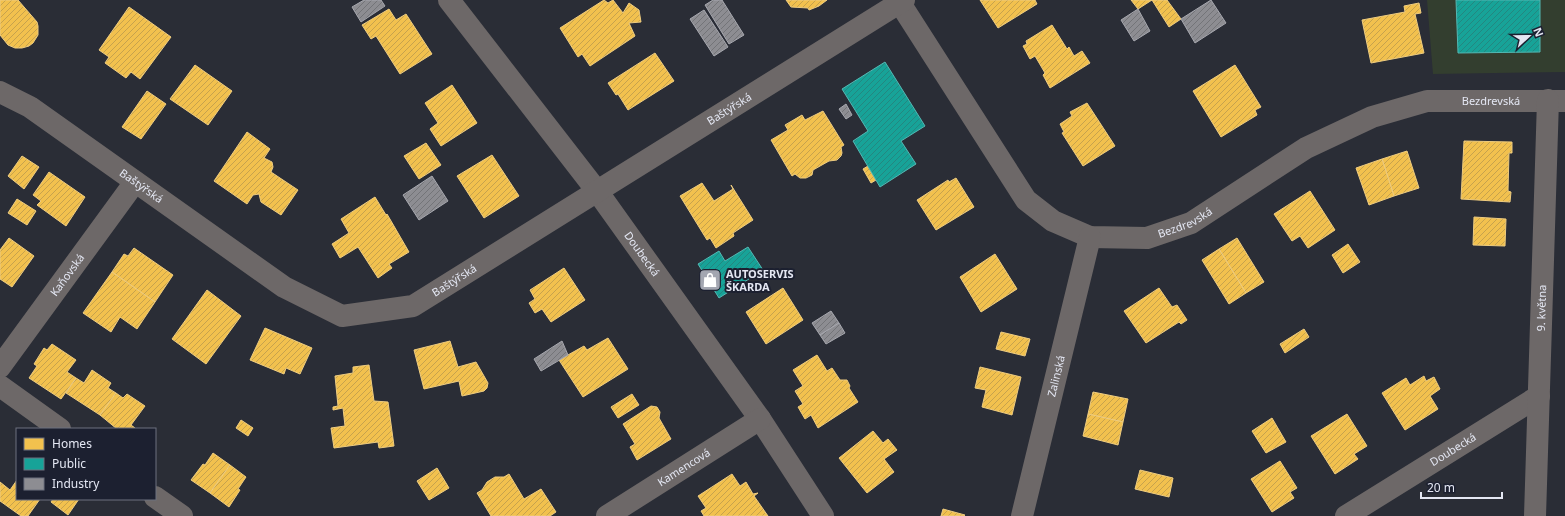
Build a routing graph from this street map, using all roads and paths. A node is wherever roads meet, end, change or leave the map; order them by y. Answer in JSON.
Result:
{"nodes":[{"id":1,"x":449,"y":0,"type":"edge"},
{"id":2,"x":900,"y":1,"type":"edge"},
{"id":3,"x":0,"y":92,"type":"edge"},
{"id":4,"x":1556,"y":101,"type":"edge"},
{"id":5,"x":135,"y":182,"type":"junction"},
{"id":6,"x":597,"y":191,"type":"junction"},
{"id":7,"x":1090,"y":237,"type":"junction"},
{"id":8,"x":0,"y":367,"type":"edge"},
{"id":9,"x":0,"y":386,"type":"edge"},
{"id":10,"x":1539,"y":396,"type":"junction"},
{"id":11,"x":760,"y":419,"type":"junction"},
{"id":12,"x":59,"y":428,"type":"edge"},
{"id":13,"x":156,"y":498,"type":"edge"},
{"id":14,"x":182,"y":516,"type":"edge"},
{"id":15,"x":607,"y":516,"type":"edge"},
{"id":16,"x":823,"y":516,"type":"edge"},
{"id":17,"x":1022,"y":516,"type":"edge"},
{"id":18,"x":1346,"y":516,"type":"edge"},
{"id":19,"x":1535,"y":516,"type":"edge"}],
"edges":[{"from":1,"to":6,"type":"street","name":"Doubecká"},
{"from":2,"to":6,"type":"street","name":"Baštýřská"},
{"from":2,"to":7,"type":"street","name":"Bezdrevská"},
{"from":3,"to":5,"type":"street","name":"Baštýřská"},
{"from":4,"to":7,"type":"street","name":"Bezdrevská"},
{"from":4,"to":10,"type":"street","name":"9. května"},
{"from":5,"to":6,"type":"street","name":"Baštýřská"},
{"from":5,"to":8,"type":"street","name":"Kaňovská"},
{"from":6,"to":11,"type":"street","name":"Doubecká"},
{"from":7,"to":17,"type":"street","name":"Zalinská"},
{"from":9,"to":12,"type":"street"},
{"from":10,"to":18,"type":"street","name":"Doubecká"},
{"from":10,"to":19,"type":"street","name":"9. května"},
{"from":11,"to":15,"type":"street","name":"Kamencová"},
{"from":11,"to":16,"type":"street","name":"Doubecká"},
{"from":13,"to":14,"type":"street"}]}
